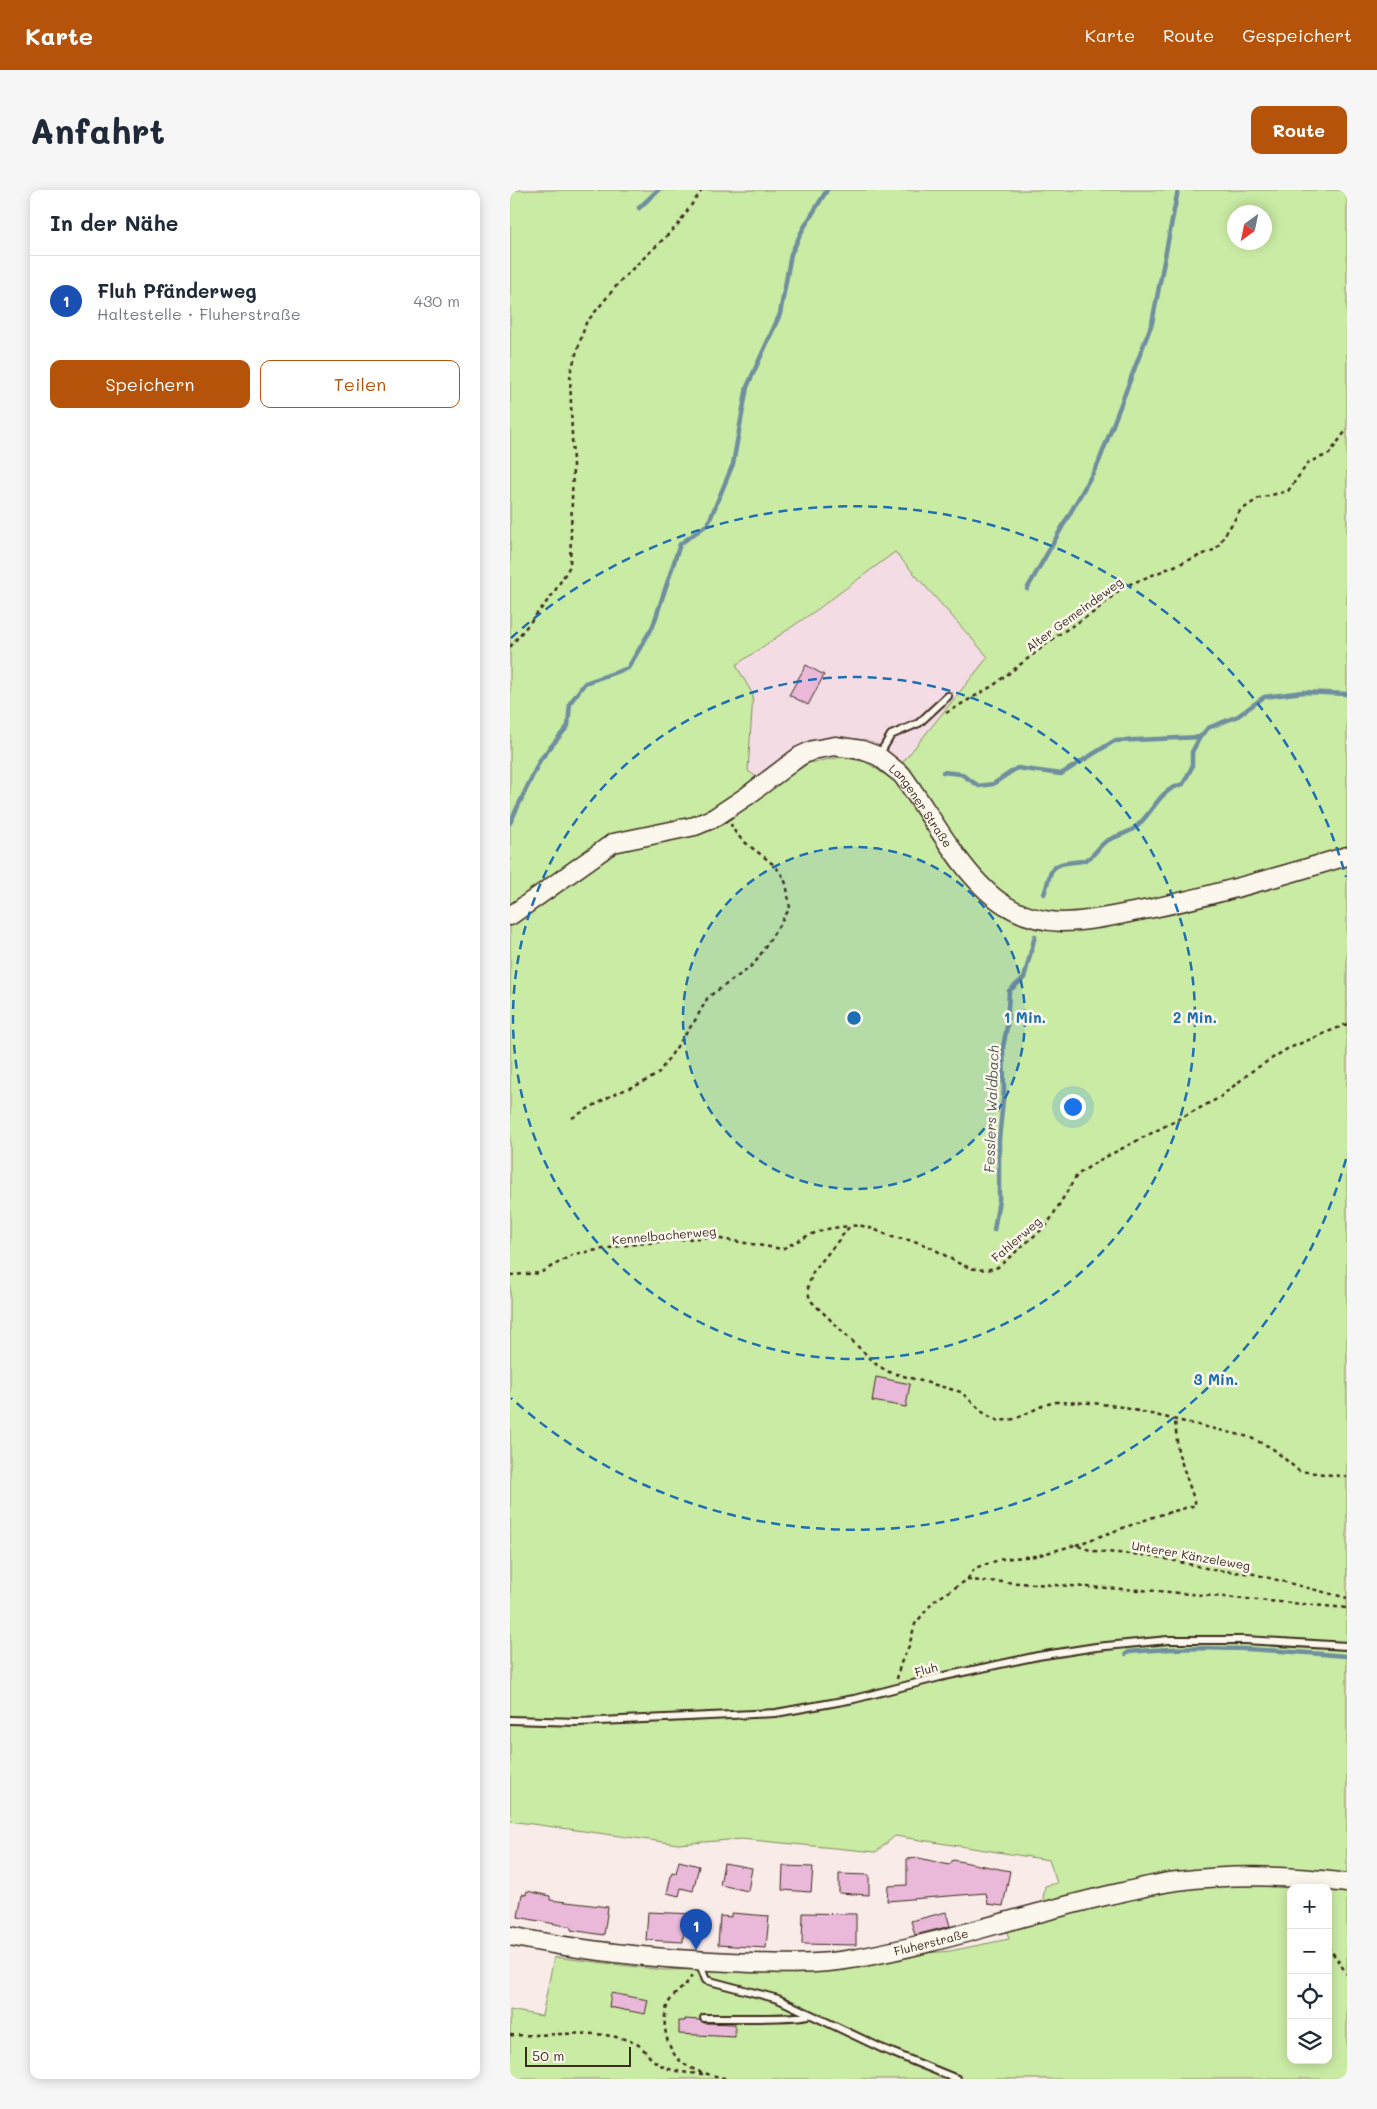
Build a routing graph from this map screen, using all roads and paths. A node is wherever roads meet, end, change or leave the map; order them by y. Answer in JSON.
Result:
{"nodes":[{"id":1,"x":702,"y":190,"type":"edge"},
{"id":2,"x":1347,"y":429,"type":"edge"},
{"id":3,"x":510,"y":647,"type":"edge"},
{"id":4,"x":948,"y":696,"type":"dead end"},
{"id":5,"x":919,"y":723,"type":"junction"},
{"id":6,"x":878,"y":756,"type":"junction"},
{"id":7,"x":727,"y":810,"type":"junction"},
{"id":8,"x":1347,"y":856,"type":"edge"},
{"id":9,"x":510,"y":916,"type":"edge"},
{"id":10,"x":1347,"y":1024,"type":"edge"},
{"id":11,"x":572,"y":1118,"type":"dead end"},
{"id":12,"x":850,"y":1226,"type":"junction"},
{"id":13,"x":510,"y":1275,"type":"edge"},
{"id":14,"x":1175,"y":1421,"type":"junction"},
{"id":15,"x":1347,"y":1477,"type":"edge"},
{"id":16,"x":1074,"y":1545,"type":"junction"},
{"id":17,"x":968,"y":1580,"type":"junction"},
{"id":18,"x":1347,"y":1598,"type":"edge"},
{"id":19,"x":1347,"y":1608,"type":"edge"},
{"id":20,"x":1347,"y":1646,"type":"edge"},
{"id":21,"x":898,"y":1688,"type":"junction"},
{"id":22,"x":510,"y":1720,"type":"edge"},
{"id":23,"x":1347,"y":1884,"type":"edge"},
{"id":24,"x":510,"y":1936,"type":"edge"},
{"id":25,"x":1332,"y":1952,"type":"edge"},
{"id":26,"x":699,"y":1961,"type":"junction"},
{"id":27,"x":1347,"y":1974,"type":"edge"},
{"id":28,"x":808,"y":2015,"type":"junction"},
{"id":29,"x":704,"y":2018,"type":"dead end"},
{"id":30,"x":510,"y":2035,"type":"edge"},
{"id":31,"x":704,"y":2074,"type":"junction"},
{"id":32,"x":729,"y":2079,"type":"edge"},
{"id":33,"x":956,"y":2079,"type":"edge"}],
"edges":[{"from":1,"to":3,"type":"path"},
{"from":2,"to":5,"type":"path","name":"Alter Gemeindeweg"},
{"from":4,"to":5,"type":"lane"},
{"from":5,"to":6,"type":"lane"},
{"from":6,"to":7,"type":"main road","name":"Langener Straße"},
{"from":6,"to":8,"type":"main road","name":"Langener Straße"},
{"from":7,"to":9,"type":"main road","name":"Langener Straße"},
{"from":7,"to":11,"type":"path"},
{"from":10,"to":12,"type":"path","name":"Fahlerweg"},
{"from":12,"to":13,"type":"path","name":"Kennelbacherweg"},
{"from":12,"to":14,"type":"path"},
{"from":14,"to":15,"type":"path"},
{"from":14,"to":16,"type":"path"},
{"from":16,"to":17,"type":"path"},
{"from":16,"to":18,"type":"path","name":"Unterer Känzeleweg"},
{"from":17,"to":19,"type":"path"},
{"from":17,"to":21,"type":"path"},
{"from":20,"to":21,"type":"lane","name":"Fluh"},
{"from":21,"to":22,"type":"lane","name":"Fluh"},
{"from":23,"to":26,"type":"main road","name":"Fluherstraße"},
{"from":24,"to":26,"type":"main road","name":"Fluherstraße"},
{"from":25,"to":27,"type":"path"},
{"from":26,"to":28,"type":"lane"},
{"from":26,"to":31,"type":"path"},
{"from":28,"to":29,"type":"lane"},
{"from":28,"to":33,"type":"lane"},
{"from":30,"to":31,"type":"path"},
{"from":31,"to":32,"type":"path"}]}
